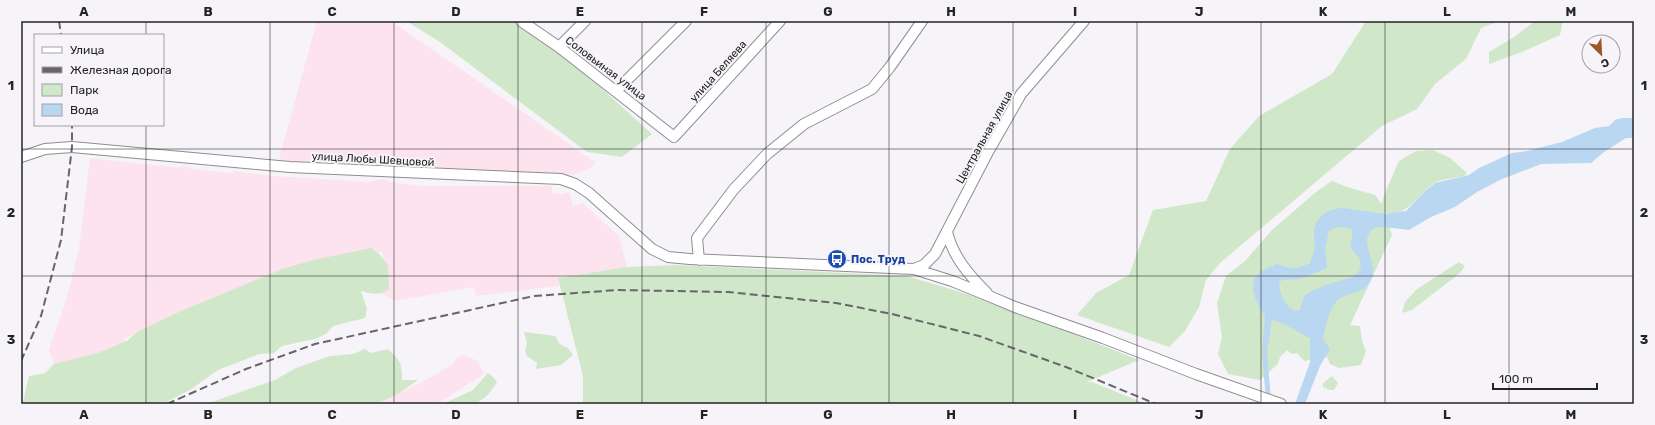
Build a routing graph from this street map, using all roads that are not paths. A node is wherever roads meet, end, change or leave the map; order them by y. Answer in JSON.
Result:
{"nodes":[{"id":1,"x":522,"y":21,"type":"edge"},
{"id":2,"x":585,"y":21,"type":"edge"},
{"id":3,"x":686,"y":21,"type":"edge"},
{"id":4,"x":780,"y":21,"type":"edge"},
{"id":5,"x":922,"y":21,"type":"edge"},
{"id":6,"x":1084,"y":21,"type":"edge"},
{"id":7,"x":559,"y":47,"type":"junction"},
{"id":8,"x":616,"y":91,"type":"junction"},
{"id":9,"x":674,"y":137,"type":"joint"},
{"id":10,"x":21,"y":157,"type":"edge"},
{"id":11,"x":947,"y":232,"type":"junction"},
{"id":12,"x":699,"y":260,"type":"junction"},
{"id":13,"x":914,"y":269,"type":"junction"},
{"id":14,"x":989,"y":296,"type":"junction"},
{"id":15,"x":1281,"y":404,"type":"edge"}],
"edges":[{"from":1,"to":7,"type":"street","name":"Соловьиная улица"},
{"from":2,"to":7,"type":"street"},
{"from":3,"to":8,"type":"street"},
{"from":4,"to":9,"type":"street","name":"улица Беляева"},
{"from":5,"to":12,"type":"street"},
{"from":6,"to":11,"type":"street","name":"Центральная улица"},
{"from":7,"to":8,"type":"street","name":"Соловьиная улица"},
{"from":8,"to":9,"type":"street","name":"Соловьиная улица"},
{"from":10,"to":12,"type":"street","name":"улица Любы Шевцовой"},
{"from":11,"to":13,"type":"street","name":"Центральная улица"},
{"from":11,"to":14,"type":"street"},
{"from":12,"to":13,"type":"street","name":"улица Любы Шевцовой"},
{"from":13,"to":14,"type":"street","name":"улица Любы Шевцовой"},
{"from":14,"to":15,"type":"street","name":"улица Любы Шевцовой"}]}
